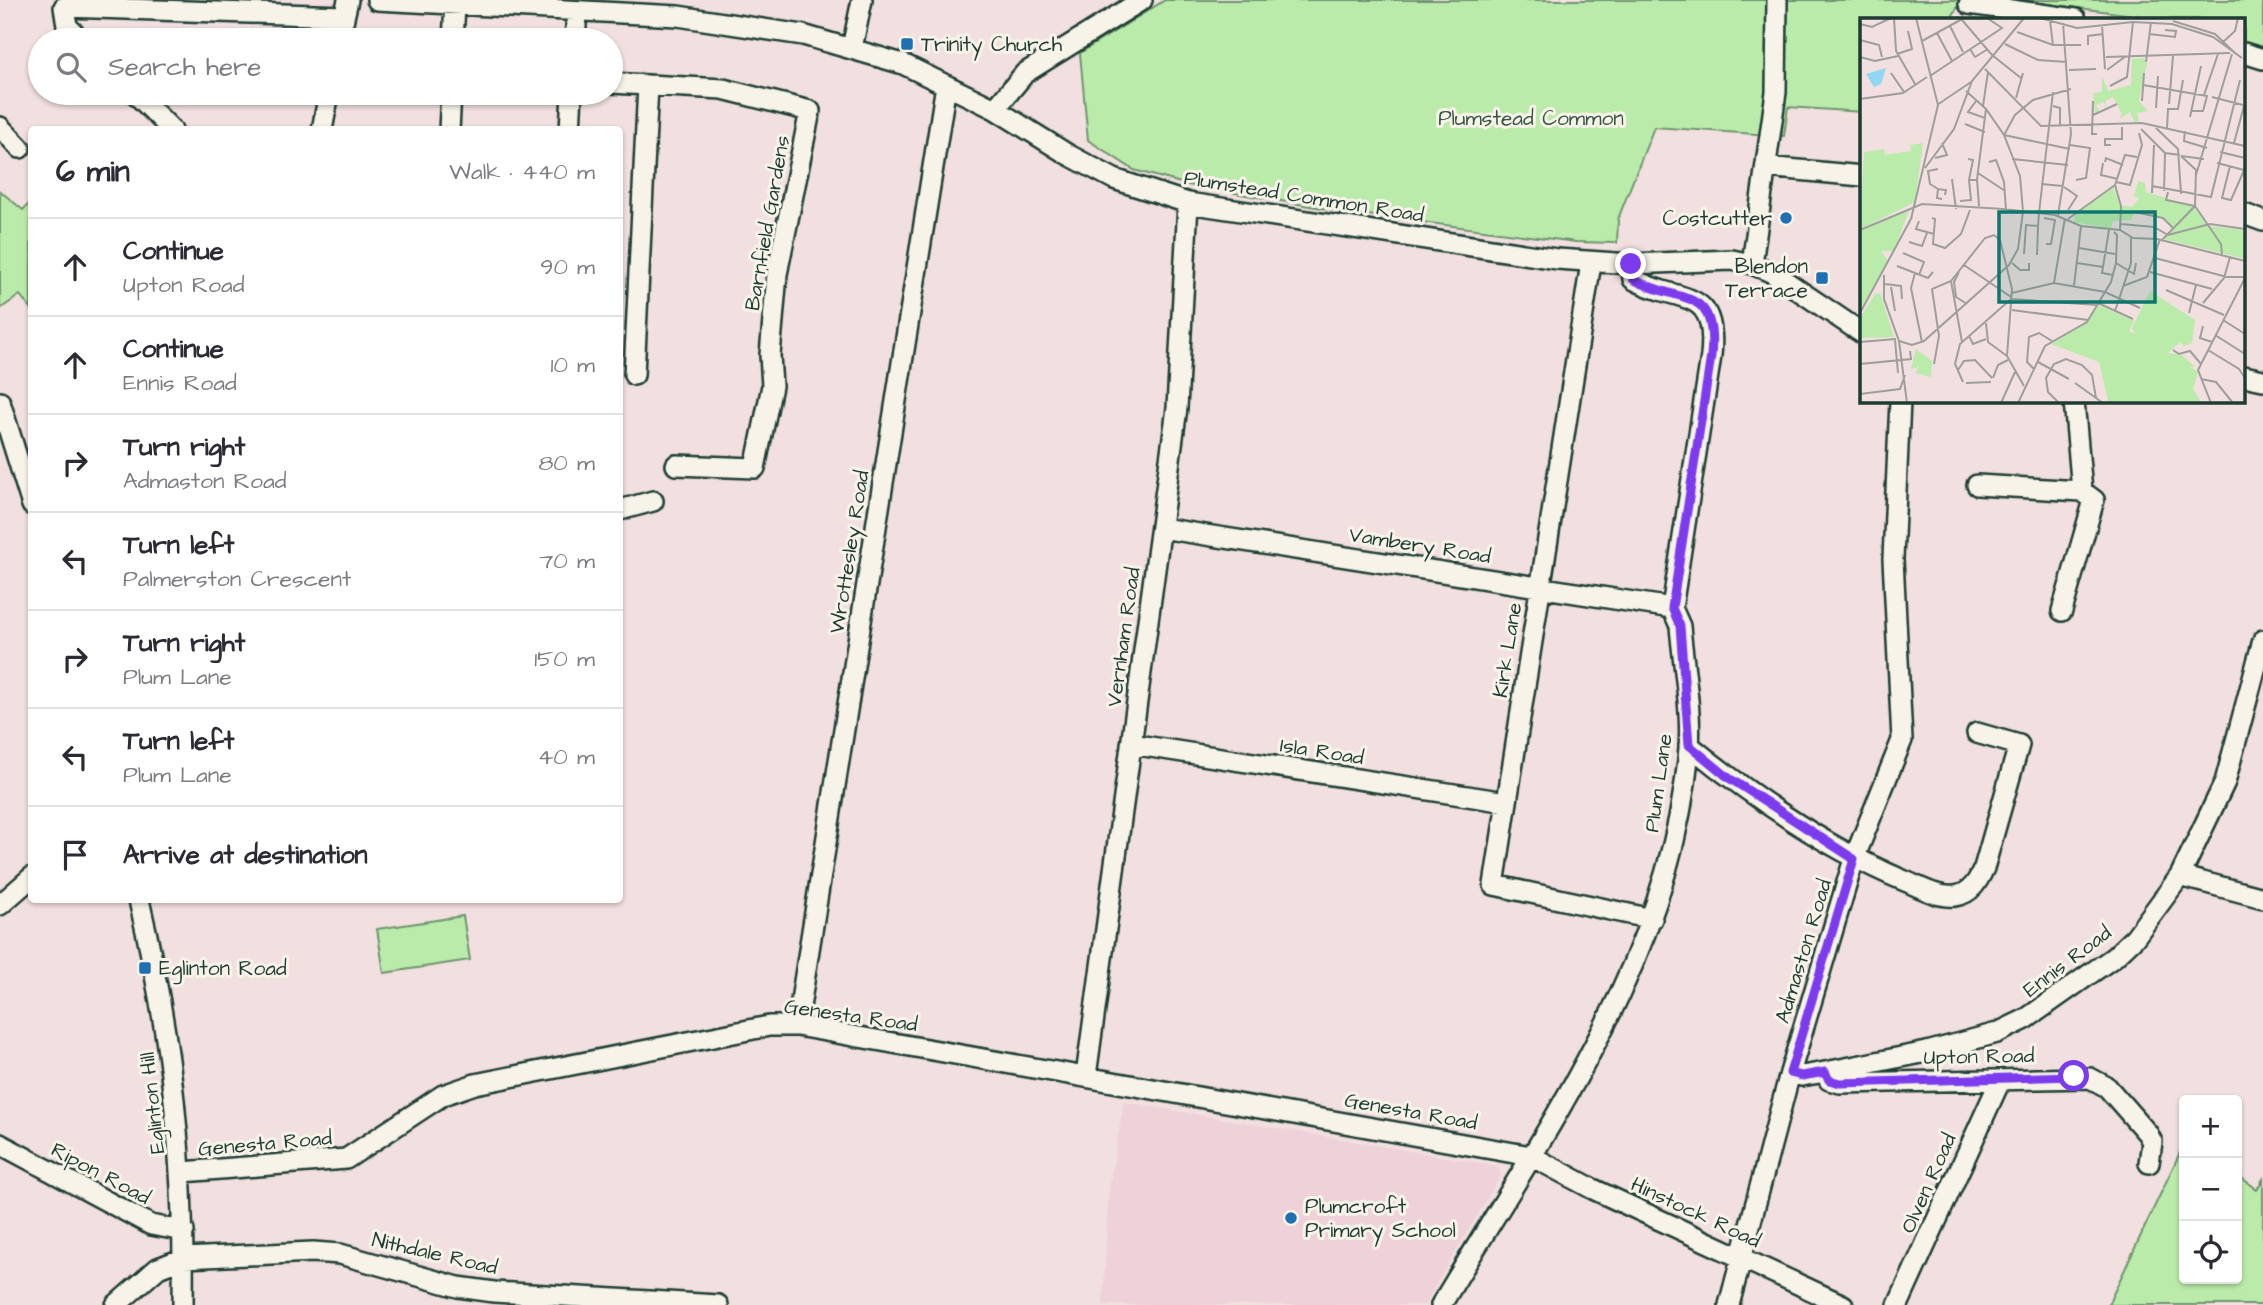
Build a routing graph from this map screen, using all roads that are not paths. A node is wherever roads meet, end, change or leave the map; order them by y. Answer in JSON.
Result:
{"nodes":[{"id":1,"x":377,"y":0,"type":"edge"},
{"id":2,"x":862,"y":0,"type":"edge"},
{"id":3,"x":1143,"y":0,"type":"edge"},
{"id":4,"x":1777,"y":0,"type":"edge"},
{"id":5,"x":1969,"y":4,"type":"dead end"},
{"id":6,"x":455,"y":6,"type":"junction"},
{"id":7,"x":346,"y":8,"type":"edge"},
{"id":8,"x":571,"y":8,"type":"edge"},
{"id":9,"x":2069,"y":18,"type":"edge"},
{"id":10,"x":69,"y":28,"type":"edge"},
{"id":11,"x":342,"y":28,"type":"edge"},
{"id":12,"x":454,"y":28,"type":"edge"},
{"id":13,"x":574,"y":28,"type":"edge"},
{"id":14,"x":852,"y":48,"type":"junction"},
{"id":15,"x":2246,"y":54,"type":"edge"},
{"id":16,"x":2263,"y":59,"type":"edge"},
{"id":17,"x":623,"y":84,"type":"edge"},
{"id":18,"x":648,"y":85,"type":"junction"},
{"id":19,"x":946,"y":85,"type":"junction"},
{"id":20,"x":147,"y":105,"type":"edge"},
{"id":21,"x":327,"y":105,"type":"edge"},
{"id":22,"x":450,"y":105,"type":"edge"},
{"id":23,"x":571,"y":105,"type":"edge"},
{"id":24,"x":995,"y":109,"type":"junction"},
{"id":25,"x":168,"y":126,"type":"edge"},
{"id":26,"x":323,"y":126,"type":"edge"},
{"id":27,"x":449,"y":126,"type":"edge"},
{"id":28,"x":569,"y":126,"type":"edge"},
{"id":29,"x":0,"y":127,"type":"edge"},
{"id":30,"x":20,"y":148,"type":"dead end"},
{"id":31,"x":1766,"y":167,"type":"junction"},
{"id":32,"x":1860,"y":176,"type":"edge"},
{"id":33,"x":1188,"y":203,"type":"junction"},
{"id":34,"x":2246,"y":215,"type":"edge"},
{"id":35,"x":2263,"y":221,"type":"edge"},
{"id":36,"x":1591,"y":263,"type":"junction"},
{"id":37,"x":1631,"y":264,"type":"junction"},
{"id":38,"x":1752,"y":264,"type":"junction"},
{"id":39,"x":1860,"y":332,"type":"edge"},
{"id":40,"x":634,"y":375,"type":"dead end"},
{"id":41,"x":0,"y":402,"type":"edge"},
{"id":42,"x":1900,"y":402,"type":"edge"},
{"id":43,"x":2074,"y":402,"type":"edge"},
{"id":44,"x":676,"y":465,"type":"dead end"},
{"id":45,"x":1977,"y":485,"type":"dead end"},
{"id":46,"x":2082,"y":491,"type":"junction"},
{"id":47,"x":28,"y":492,"type":"edge"},
{"id":48,"x":653,"y":501,"type":"dead end"},
{"id":49,"x":623,"y":509,"type":"edge"},
{"id":50,"x":1161,"y":528,"type":"junction"},
{"id":51,"x":1540,"y":587,"type":"junction"},
{"id":52,"x":1672,"y":608,"type":"junction"},
{"id":53,"x":2062,"y":611,"type":"dead end"},
{"id":54,"x":2263,"y":640,"type":"edge"},
{"id":55,"x":2259,"y":671,"type":"edge"},
{"id":56,"x":1977,"y":733,"type":"dead end"},
{"id":57,"x":1130,"y":744,"type":"junction"},
{"id":58,"x":1689,"y":745,"type":"junction"},
{"id":59,"x":1506,"y":802,"type":"junction"},
{"id":60,"x":1854,"y":859,"type":"junction"},
{"id":61,"x":2180,"y":876,"type":"junction"},
{"id":62,"x":28,"y":880,"type":"edge"},
{"id":63,"x":2263,"y":898,"type":"edge"},
{"id":64,"x":140,"y":903,"type":"edge"},
{"id":65,"x":0,"y":905,"type":"edge"},
{"id":66,"x":1652,"y":919,"type":"junction"},
{"id":67,"x":797,"y":1026,"type":"junction"},
{"id":68,"x":1825,"y":1072,"type":"junction"},
{"id":69,"x":1790,"y":1073,"type":"junction"},
{"id":70,"x":1086,"y":1076,"type":"junction"},
{"id":71,"x":2000,"y":1081,"type":"junction"},
{"id":72,"x":0,"y":1144,"type":"edge"},
{"id":73,"x":1531,"y":1156,"type":"junction"},
{"id":74,"x":2149,"y":1163,"type":"dead end"},
{"id":75,"x":183,"y":1172,"type":"junction"},
{"id":76,"x":184,"y":1231,"type":"junction"},
{"id":77,"x":184,"y":1258,"type":"junction"},
{"id":78,"x":1743,"y":1259,"type":"junction"},
{"id":79,"x":116,"y":1305,"type":"edge"},
{"id":80,"x":183,"y":1305,"type":"edge"},
{"id":81,"x":718,"y":1305,"type":"edge"},
{"id":82,"x":1441,"y":1305,"type":"edge"},
{"id":83,"x":1729,"y":1305,"type":"edge"},
{"id":84,"x":1843,"y":1305,"type":"edge"},
{"id":85,"x":1898,"y":1305,"type":"edge"}],
"edges":[{"from":1,"to":6,"type":"street","name":"Plumstead Common Road"},
{"from":2,"to":14,"type":"street"},
{"from":3,"to":24,"type":"street"},
{"from":4,"to":31,"type":"street"},
{"from":5,"to":9,"type":"street"},
{"from":6,"to":8,"type":"street","name":"Plumstead Common Road"},
{"from":6,"to":12,"type":"street"},
{"from":7,"to":10,"type":"street"},
{"from":7,"to":11,"type":"street"},
{"from":8,"to":13,"type":"street"},
{"from":8,"to":14,"type":"street","name":"Plumstead Common Road"},
{"from":14,"to":19,"type":"street","name":"Plumstead Common Road"},
{"from":15,"to":16,"type":"street"},
{"from":17,"to":18,"type":"street","name":"Barnfield Gardens"},
{"from":18,"to":40,"type":"street"},
{"from":18,"to":44,"type":"street","name":"Barnfield Gardens"},
{"from":19,"to":24,"type":"street","name":"Plumstead Common Road"},
{"from":19,"to":67,"type":"street","name":"Wrottesley Road"},
{"from":20,"to":25,"type":"street"},
{"from":21,"to":26,"type":"street"},
{"from":22,"to":27,"type":"street"},
{"from":23,"to":28,"type":"street"},
{"from":24,"to":33,"type":"street","name":"Plumstead Common Road"},
{"from":29,"to":30,"type":"street"},
{"from":31,"to":32,"type":"street"},
{"from":31,"to":38,"type":"street"},
{"from":33,"to":36,"type":"street","name":"Plumstead Common Road"},
{"from":33,"to":50,"type":"street","name":"Vernham Road"},
{"from":34,"to":35,"type":"street"},
{"from":36,"to":37,"type":"street","name":"Plumstead Common Road"},
{"from":36,"to":51,"type":"street","name":"Kirk Lane"},
{"from":37,"to":38,"type":"street","name":"Plumstead Common Road"},
{"from":37,"to":52,"type":"street","name":"Plum Lane"},
{"from":38,"to":39,"type":"street","name":"Plumstead Common Road"},
{"from":41,"to":47,"type":"street"},
{"from":42,"to":60,"type":"street","name":"Admaston Road"},
{"from":43,"to":46,"type":"street"},
{"from":45,"to":46,"type":"street"},
{"from":46,"to":53,"type":"street"},
{"from":48,"to":49,"type":"street"},
{"from":50,"to":51,"type":"street","name":"Vambery Road"},
{"from":50,"to":57,"type":"street","name":"Vernham Road"},
{"from":51,"to":52,"type":"street","name":"Vambery Road"},
{"from":51,"to":59,"type":"street","name":"Kirk Lane"},
{"from":52,"to":58,"type":"street","name":"Plum Lane"},
{"from":54,"to":55,"type":"street","name":"Ennis Road"},
{"from":55,"to":61,"type":"street","name":"Ennis Road"},
{"from":56,"to":60,"type":"street"},
{"from":57,"to":59,"type":"street","name":"Isla Road"},
{"from":57,"to":70,"type":"street","name":"Vernham Road"},
{"from":58,"to":60,"type":"street"},
{"from":58,"to":66,"type":"street","name":"Plum Lane"},
{"from":59,"to":66,"type":"street","name":"Kirk Lane"},
{"from":60,"to":69,"type":"street","name":"Admaston Road"},
{"from":61,"to":63,"type":"street"},
{"from":61,"to":68,"type":"street","name":"Ennis Road"},
{"from":62,"to":65,"type":"street"},
{"from":64,"to":75,"type":"street","name":"Eglinton Hill"},
{"from":66,"to":73,"type":"street","name":"Plum Lane"},
{"from":67,"to":70,"type":"street","name":"Genesta Road"},
{"from":67,"to":75,"type":"street","name":"Genesta Road"},
{"from":68,"to":69,"type":"street","name":"Ennis Road"},
{"from":68,"to":71,"type":"street","name":"Upton Road"},
{"from":69,"to":78,"type":"street","name":"Admaston Road"},
{"from":70,"to":73,"type":"street","name":"Genesta Road"},
{"from":71,"to":74,"type":"street","name":"Upton Road"},
{"from":71,"to":85,"type":"street","name":"Olven Road"},
{"from":72,"to":76,"type":"street","name":"Ripon Road"},
{"from":73,"to":78,"type":"street","name":"Hinstock Road"},
{"from":73,"to":82,"type":"street","name":"Plum Lane"},
{"from":75,"to":76,"type":"street","name":"Eglinton Hill"},
{"from":76,"to":77,"type":"street","name":"Eglinton Hill"},
{"from":77,"to":79,"type":"street"},
{"from":77,"to":80,"type":"street","name":"Eglinton Hill"},
{"from":77,"to":81,"type":"street","name":"Nithdale Road"},
{"from":78,"to":83,"type":"street","name":"Admaston Road"},
{"from":78,"to":84,"type":"street","name":"Hinstock Road"}]}
